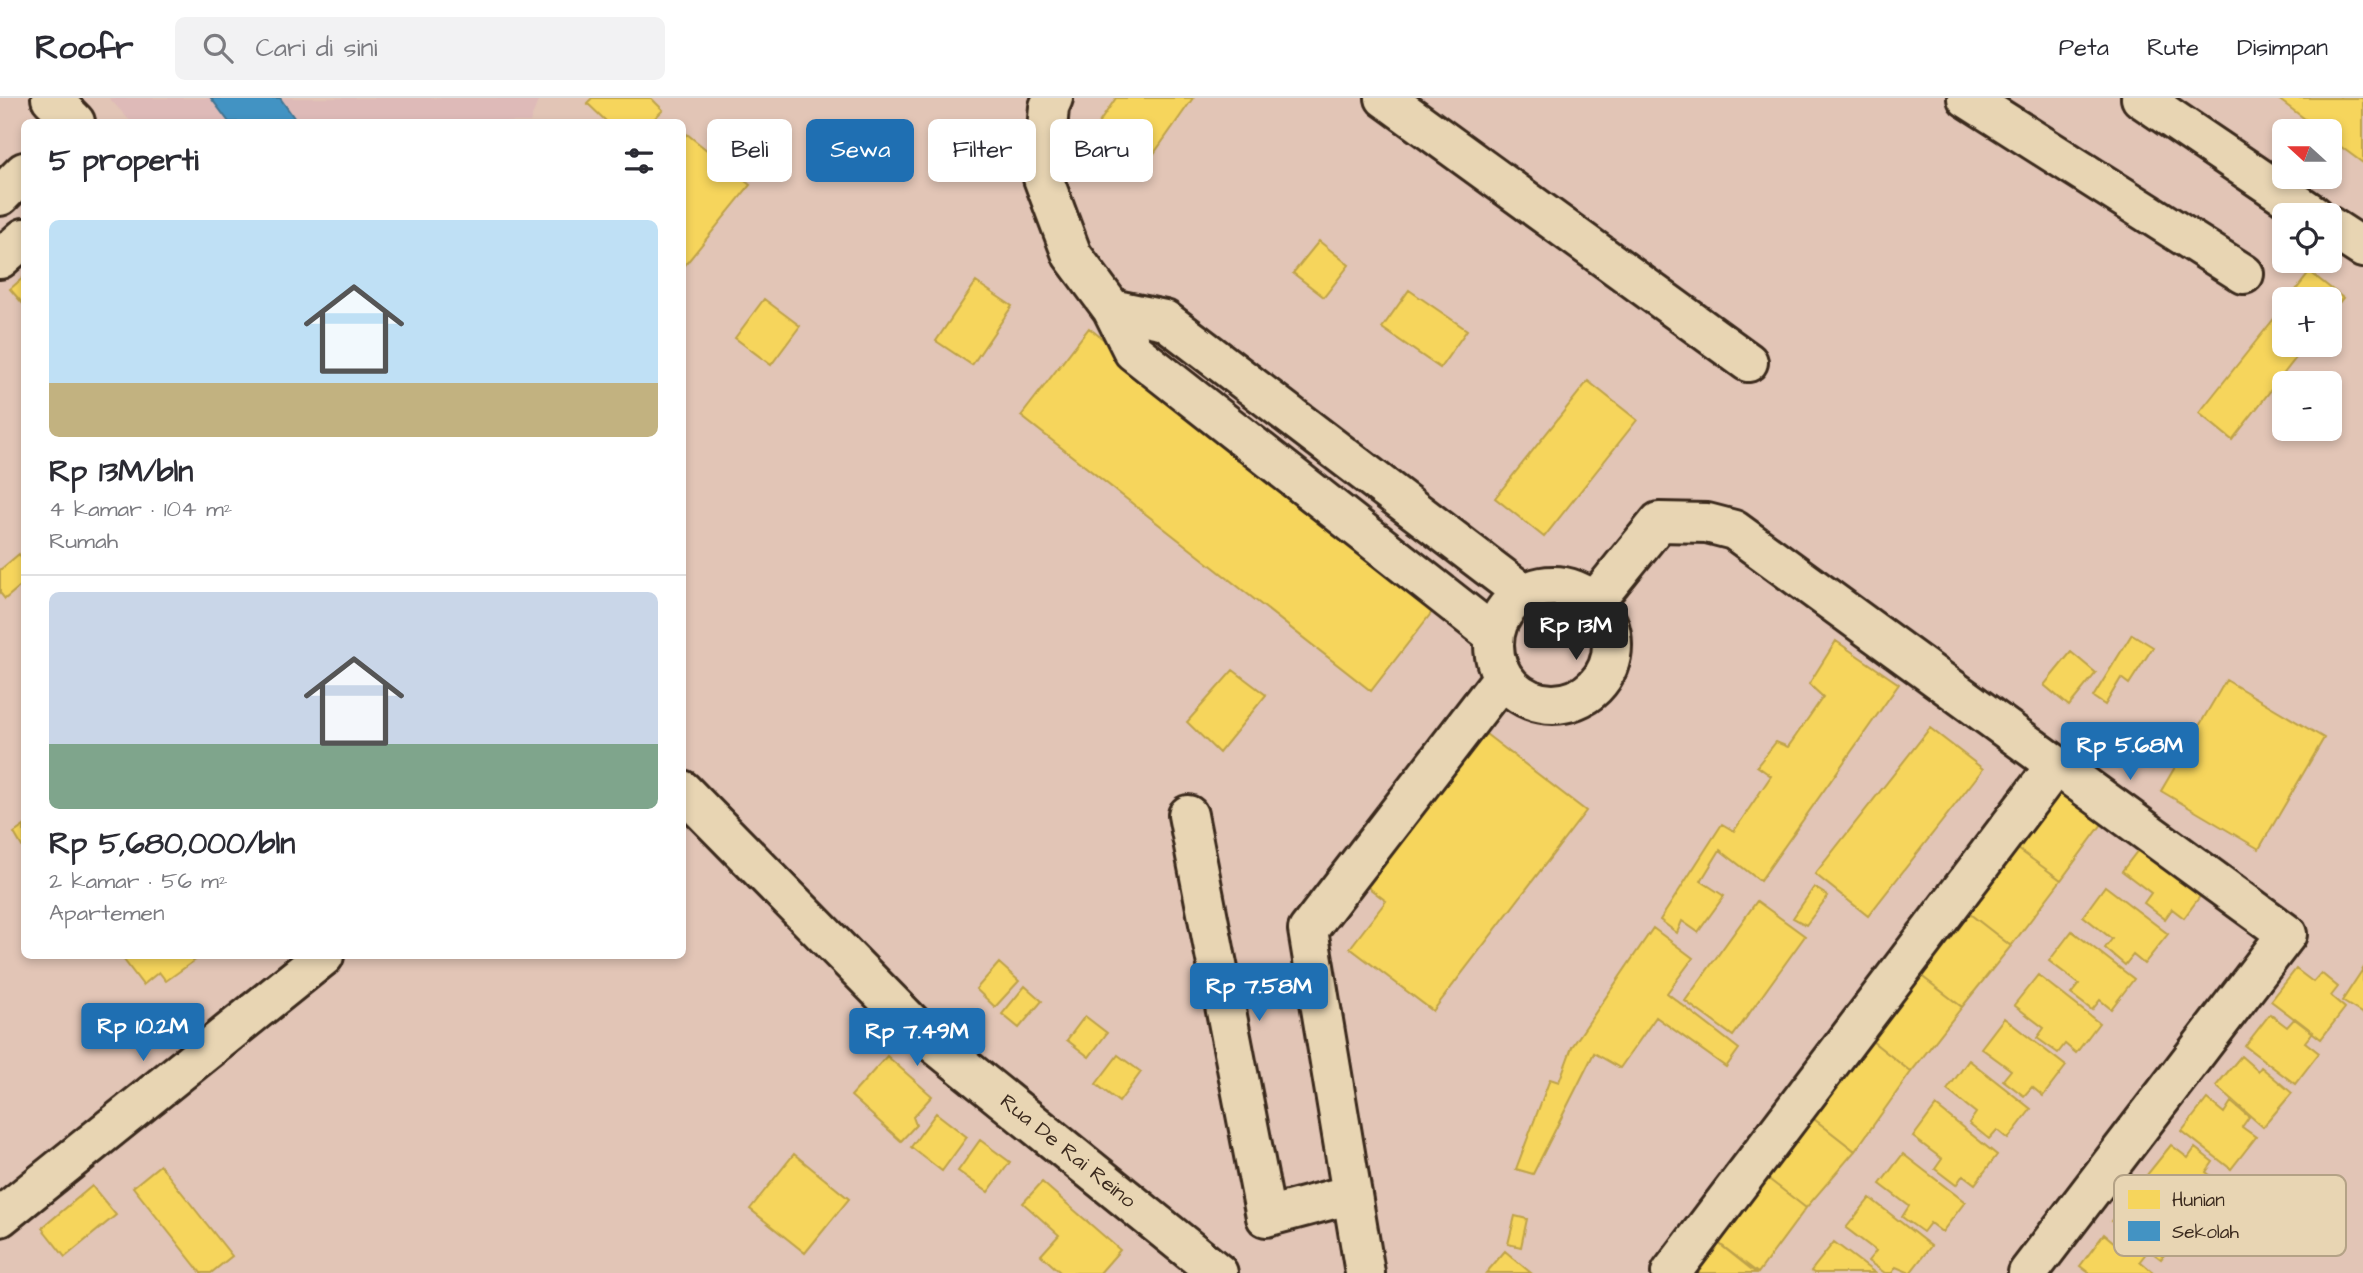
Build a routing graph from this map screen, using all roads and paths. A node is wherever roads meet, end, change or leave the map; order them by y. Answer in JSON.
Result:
{"nodes":[{"id":1,"x":51,"y":98,"type":"edge"},
{"id":2,"x":1053,"y":98,"type":"edge"},
{"id":3,"x":1384,"y":98,"type":"edge"},
{"id":4,"x":1967,"y":98,"type":"edge"},
{"id":5,"x":2141,"y":98,"type":"edge"},
{"id":6,"x":71,"y":119,"type":"edge"},
{"id":7,"x":21,"y":175,"type":"edge"},
{"id":8,"x":0,"y":196,"type":"edge"},
{"id":9,"x":2296,"y":203,"type":"edge"},
{"id":10,"x":2342,"y":234,"type":"edge"},
{"id":11,"x":21,"y":241,"type":"edge"},
{"id":12,"x":2363,"y":248,"type":"edge"},
{"id":13,"x":0,"y":259,"type":"edge"},
{"id":14,"x":2244,"y":274,"type":"dead end"},
{"id":15,"x":1112,"y":309,"type":"junction"},
{"id":16,"x":1748,"y":362,"type":"dead end"},
{"id":17,"x":1524,"y":593,"type":"junction"},
{"id":18,"x":1595,"y":601,"type":"junction"},
{"id":19,"x":1494,"y":635,"type":"junction"},
{"id":20,"x":1503,"y":677,"type":"junction"},
{"id":21,"x":2056,"y":765,"type":"junction"},
{"id":22,"x":686,"y":794,"type":"edge"},
{"id":23,"x":1188,"y":815,"type":"dead end"},
{"id":24,"x":320,"y":959,"type":"edge"},
{"id":25,"x":1352,"y":1194,"type":"junction"},
{"id":26,"x":0,"y":1217,"type":"edge"},
{"id":27,"x":1218,"y":1273,"type":"edge"},
{"id":28,"x":1365,"y":1273,"type":"edge"},
{"id":29,"x":1671,"y":1273,"type":"edge"},
{"id":30,"x":2028,"y":1273,"type":"edge"}],
"edges":[{"from":1,"to":6,"type":"street"},
{"from":2,"to":15,"type":"street"},
{"from":3,"to":16,"type":"street"},
{"from":4,"to":14,"type":"street"},
{"from":5,"to":9,"type":"street"},
{"from":7,"to":8,"type":"street"},
{"from":10,"to":12,"type":"street"},
{"from":11,"to":13,"type":"street"},
{"from":15,"to":17,"type":"street"},
{"from":15,"to":19,"type":"street"},
{"from":17,"to":18,"type":"street"},
{"from":17,"to":19,"type":"street"},
{"from":18,"to":20,"type":"street"},
{"from":18,"to":21,"type":"street"},
{"from":19,"to":20,"type":"street"},
{"from":20,"to":25,"type":"street"},
{"from":21,"to":29,"type":"street"},
{"from":21,"to":30,"type":"street"},
{"from":22,"to":27,"type":"street","name":"Rua De Rai Reino"},
{"from":23,"to":25,"type":"street"},
{"from":24,"to":26,"type":"street"},
{"from":25,"to":28,"type":"street"}]}
